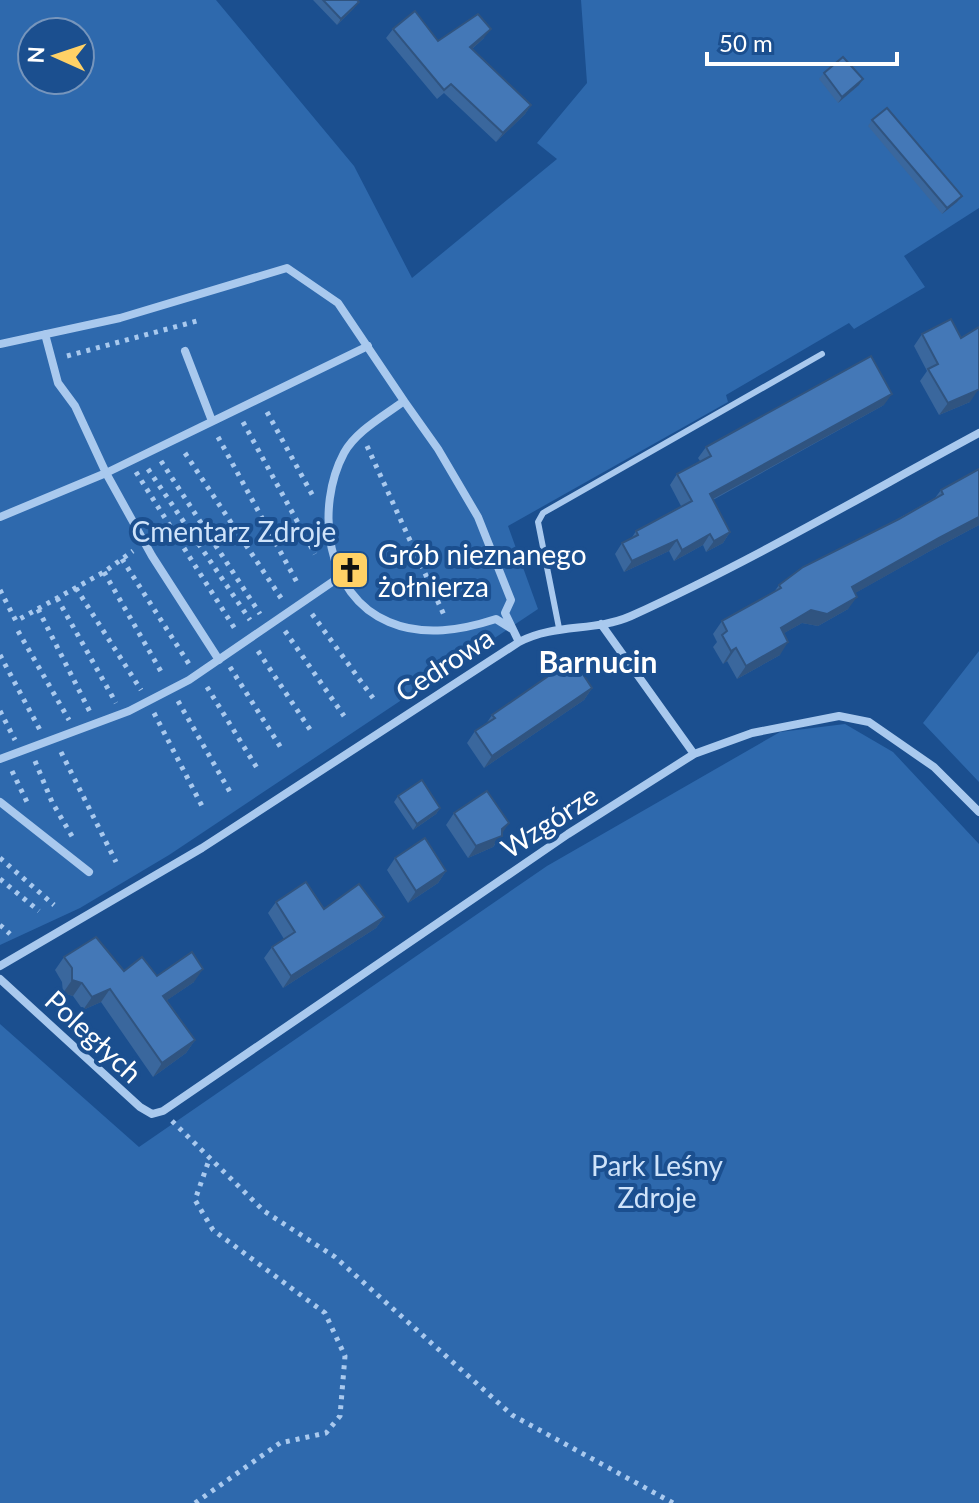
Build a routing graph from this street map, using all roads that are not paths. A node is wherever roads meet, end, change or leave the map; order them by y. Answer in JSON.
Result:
{"nodes":[{"id":1,"x":45,"y":334,"type":"junction"},
{"id":2,"x":0,"y":344,"type":"edge"},
{"id":3,"x":368,"y":346,"type":"junction"},
{"id":4,"x":185,"y":351,"type":"dead end"},
{"id":5,"x":822,"y":354,"type":"dead end"},
{"id":6,"x":404,"y":401,"type":"junction"},
{"id":7,"x":212,"y":421,"type":"junction"},
{"id":8,"x":979,"y":433,"type":"edge"},
{"id":9,"x":106,"y":473,"type":"junction"},
{"id":10,"x":0,"y":517,"type":"edge"},
{"id":11,"x":341,"y":576,"type":"junction"},
{"id":12,"x":601,"y":624,"type":"junction"},
{"id":13,"x":559,"y":628,"type":"junction"},
{"id":14,"x":512,"y":629,"type":"junction"},
{"id":15,"x":519,"y":642,"type":"junction"},
{"id":16,"x":221,"y":659,"type":"junction"},
{"id":17,"x":694,"y":754,"type":"junction"},
{"id":18,"x":2,"y":758,"type":"edge"},
{"id":19,"x":0,"y":802,"type":"edge"},
{"id":20,"x":979,"y":812,"type":"edge"},
{"id":21,"x":89,"y":872,"type":"dead end"},
{"id":22,"x":0,"y":966,"type":"edge"},
{"id":23,"x":0,"y":979,"type":"edge"},
{"id":24,"x":163,"y":1111,"type":"joint"}],
"edges":[{"from":1,"to":2,"type":"street"},
{"from":1,"to":3,"type":"street"},
{"from":1,"to":9,"type":"street"},
{"from":3,"to":6,"type":"street"},
{"from":3,"to":7,"type":"street"},
{"from":4,"to":7,"type":"street"},
{"from":5,"to":13,"type":"lane"},
{"from":6,"to":11,"type":"street"},
{"from":6,"to":14,"type":"street"},
{"from":7,"to":9,"type":"street"},
{"from":8,"to":12,"type":"street","name":"Cedrowa"},
{"from":9,"to":10,"type":"street"},
{"from":9,"to":16,"type":"street"},
{"from":11,"to":14,"type":"street"},
{"from":11,"to":16,"type":"street"},
{"from":12,"to":13,"type":"street","name":"Cedrowa"},
{"from":12,"to":17,"type":"street"},
{"from":13,"to":15,"type":"street","name":"Cedrowa"},
{"from":14,"to":15,"type":"street"},
{"from":15,"to":22,"type":"street","name":"Cedrowa"},
{"from":16,"to":18,"type":"street"},
{"from":17,"to":20,"type":"street","name":"Wzgórze"},
{"from":17,"to":24,"type":"street","name":"Wzgórze"},
{"from":19,"to":21,"type":"street"},
{"from":23,"to":24,"type":"street","name":"Poległych"}]}
